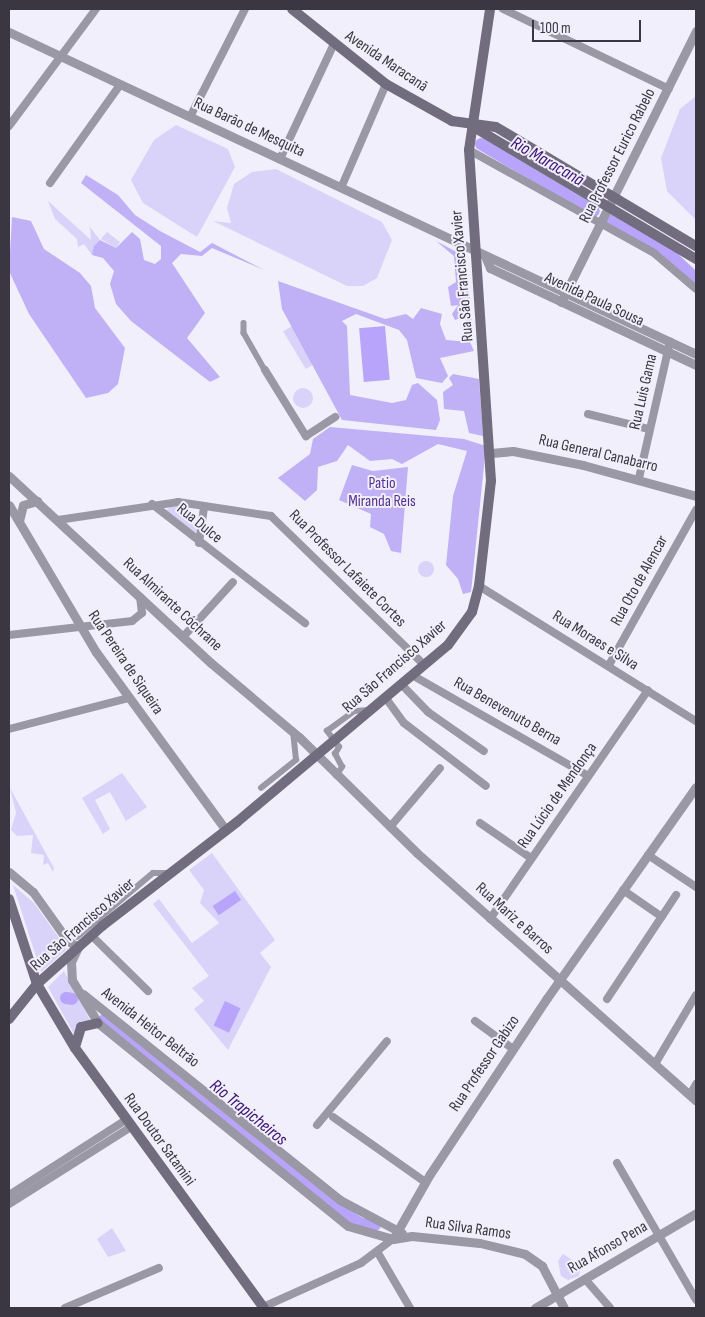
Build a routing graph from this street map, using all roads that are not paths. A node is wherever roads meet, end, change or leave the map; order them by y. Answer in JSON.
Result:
{"nodes":[{"id":1,"x":96,"y":9,"type":"edge"},
{"id":2,"x":245,"y":9,"type":"edge"},
{"id":3,"x":292,"y":9,"type":"edge"},
{"id":4,"x":490,"y":9,"type":"edge"},
{"id":5,"x":503,"y":9,"type":"edge"},
{"id":6,"x":696,"y":31,"type":"edge"},
{"id":7,"x":9,"y":32,"type":"edge"},
{"id":8,"x":333,"y":46,"type":"junction"},
{"id":9,"x":61,"y":57,"type":"junction"},
{"id":10,"x":386,"y":84,"type":"junction"},
{"id":11,"x":120,"y":85,"type":"junction"},
{"id":12,"x":669,"y":89,"type":"junction"},
{"id":13,"x":190,"y":117,"type":"junction"},
{"id":14,"x":472,"y":125,"type":"junction"},
{"id":15,"x":9,"y":126,"type":"edge"},
{"id":16,"x":469,"y":150,"type":"junction"},
{"id":17,"x":280,"y":159,"type":"junction"},
{"id":18,"x":50,"y":183,"type":"dead end"},
{"id":19,"x":341,"y":188,"type":"junction"},
{"id":20,"x":615,"y":196,"type":"junction"},
{"id":21,"x":610,"y":207,"type":"junction"},
{"id":22,"x":600,"y":225,"type":"junction"},
{"id":23,"x":696,"y":246,"type":"edge"},
{"id":24,"x":480,"y":254,"type":"junction"},
{"id":25,"x":696,"y":259,"type":"edge"},
{"id":26,"x":521,"y":277,"type":"junction"},
{"id":27,"x":696,"y":289,"type":"edge"},
{"id":28,"x":565,"y":293,"type":"junction"},
{"id":29,"x":561,"y":302,"type":"junction"},
{"id":30,"x":244,"y":323,"type":"dead end"},
{"id":31,"x":670,"y":341,"type":"junction"},
{"id":32,"x":666,"y":351,"type":"junction"},
{"id":33,"x":696,"y":354,"type":"edge"},
{"id":34,"x":696,"y":365,"type":"edge"},
{"id":35,"x":266,"y":370,"type":"joint"},
{"id":36,"x":588,"y":414,"type":"dead end"},
{"id":37,"x":335,"y":418,"type":"dead end"},
{"id":38,"x":649,"y":428,"type":"junction"},
{"id":39,"x":491,"y":453,"type":"junction"},
{"id":40,"x":9,"y":476,"type":"edge"},
{"id":41,"x":639,"y":478,"type":"junction"},
{"id":42,"x":696,"y":496,"type":"edge"},
{"id":43,"x":37,"y":501,"type":"junction"},
{"id":44,"x":152,"y":504,"type":"junction"},
{"id":45,"x":9,"y":505,"type":"edge"},
{"id":46,"x":204,"y":509,"type":"junction"},
{"id":47,"x":696,"y":510,"type":"edge"},
{"id":48,"x":58,"y":520,"type":"junction"},
{"id":49,"x":19,"y":521,"type":"junction"},
{"id":50,"x":200,"y":543,"type":"junction"},
{"id":51,"x":233,"y":582,"type":"dead end"},
{"id":52,"x":479,"y":586,"type":"junction"},
{"id":53,"x":140,"y":596,"type":"junction"},
{"id":54,"x":305,"y":623,"type":"dead end"},
{"id":55,"x":80,"y":625,"type":"junction"},
{"id":56,"x":9,"y":635,"type":"edge"},
{"id":57,"x":183,"y":637,"type":"junction"},
{"id":58,"x":424,"y":665,"type":"junction"},
{"id":59,"x":609,"y":665,"type":"junction"},
{"id":60,"x":412,"y":674,"type":"junction"},
{"id":61,"x":401,"y":684,"type":"junction"},
{"id":62,"x":648,"y":690,"type":"junction"},
{"id":63,"x":385,"y":697,"type":"junction"},
{"id":64,"x":129,"y":698,"type":"junction"},
{"id":65,"x":696,"y":721,"type":"edge"},
{"id":66,"x":9,"y":729,"type":"edge"},
{"id":67,"x":292,"y":730,"type":"junction"},
{"id":68,"x":332,"y":741,"type":"junction"},
{"id":69,"x":484,"y":751,"type":"dead end"},
{"id":70,"x":316,"y":754,"type":"junction"},
{"id":71,"x":440,"y":768,"type":"dead end"},
{"id":72,"x":336,"y":776,"type":"junction"},
{"id":73,"x":588,"y":776,"type":"junction"},
{"id":74,"x":486,"y":786,"type":"dead end"},
{"id":75,"x":696,"y":787,"type":"edge"},
{"id":76,"x":261,"y":788,"type":"dead end"},
{"id":77,"x":480,"y":824,"type":"dead end"},
{"id":78,"x":390,"y":827,"type":"junction"},
{"id":79,"x":226,"y":830,"type":"junction"},
{"id":80,"x":648,"y":855,"type":"junction"},
{"id":81,"x":532,"y":858,"type":"junction"},
{"id":82,"x":9,"y":872,"type":"edge"},
{"id":83,"x":170,"y":872,"type":"junction"},
{"id":84,"x":696,"y":887,"type":"edge"},
{"id":85,"x":623,"y":890,"type":"junction"},
{"id":86,"x":676,"y":895,"type":"dead end"},
{"id":87,"x":9,"y":899,"type":"edge"},
{"id":88,"x":662,"y":916,"type":"junction"},
{"id":89,"x":490,"y":918,"type":"junction"},
{"id":90,"x":91,"y":935,"type":"junction"},
{"id":91,"x":78,"y":942,"type":"junction"},
{"id":92,"x":560,"y":981,"type":"junction"},
{"id":93,"x":37,"y":984,"type":"junction"},
{"id":94,"x":77,"y":989,"type":"junction"},
{"id":95,"x":148,"y":990,"type":"dead end"},
{"id":96,"x":696,"y":995,"type":"edge"},
{"id":97,"x":607,"y":999,"type":"dead end"},
{"id":98,"x":9,"y":1019,"type":"edge"},
{"id":99,"x":475,"y":1022,"type":"dead end"},
{"id":100,"x":98,"y":1023,"type":"junction"},
{"id":101,"x":387,"y":1041,"type":"dead end"},
{"id":102,"x":75,"y":1048,"type":"junction"},
{"id":103,"x":513,"y":1049,"type":"junction"},
{"id":104,"x":654,"y":1064,"type":"junction"},
{"id":105,"x":696,"y":1084,"type":"edge"},
{"id":106,"x":693,"y":1098,"type":"edge"},
{"id":107,"x":333,"y":1117,"type":"dead end"},
{"id":108,"x":128,"y":1124,"type":"junction"},
{"id":109,"x":317,"y":1125,"type":"dead end"},
{"id":110,"x":617,"y":1163,"type":"dead end"},
{"id":111,"x":426,"y":1182,"type":"junction"},
{"id":112,"x":9,"y":1195,"type":"edge"},
{"id":113,"x":9,"y":1204,"type":"edge"},
{"id":114,"x":696,"y":1213,"type":"edge"},
{"id":115,"x":396,"y":1235,"type":"junction"},
{"id":116,"x":658,"y":1236,"type":"junction"},
{"id":117,"x":378,"y":1253,"type":"junction"},
{"id":118,"x":159,"y":1268,"type":"dead end"},
{"id":119,"x":585,"y":1279,"type":"junction"},
{"id":120,"x":557,"y":1295,"type":"junction"},
{"id":121,"x":696,"y":1300,"type":"edge"},
{"id":122,"x":64,"y":1308,"type":"edge"},
{"id":123,"x":263,"y":1308,"type":"edge"},
{"id":124,"x":410,"y":1308,"type":"edge"},
{"id":125,"x":535,"y":1308,"type":"edge"},
{"id":126,"x":564,"y":1308,"type":"edge"},
{"id":127,"x":610,"y":1308,"type":"edge"}],
"edges":[{"from":1,"to":9,"type":"street"},
{"from":2,"to":13,"type":"street"},
{"from":3,"to":8,"type":"main road","name":"Avenida Maracanã"},
{"from":4,"to":14,"type":"main road","name":"Rua São Francisco Xavier"},
{"from":5,"to":12,"type":"street"},
{"from":6,"to":12,"type":"street","name":"Rua Professor Eurico Rabelo"},
{"from":7,"to":9,"type":"street","name":"Rua Barão de Mesquita"},
{"from":8,"to":10,"type":"main road","name":"Avenida Maracanã"},
{"from":8,"to":17,"type":"street"},
{"from":9,"to":11,"type":"street","name":"Rua Barão de Mesquita"},
{"from":9,"to":15,"type":"street"},
{"from":10,"to":14,"type":"main road","name":"Avenida Maracanã"},
{"from":10,"to":19,"type":"street"},
{"from":11,"to":13,"type":"street","name":"Rua Barão de Mesquita"},
{"from":11,"to":18,"type":"street"},
{"from":12,"to":20,"type":"street","name":"Rua Professor Eurico Rabelo"},
{"from":13,"to":17,"type":"street","name":"Rua Barão de Mesquita"},
{"from":14,"to":16,"type":"main road","name":"Rua São Francisco Xavier"},
{"from":14,"to":20,"type":"main road","name":"Avenida Maracanã"},
{"from":14,"to":21,"type":"main road","name":"Avenida Maracanã"},
{"from":16,"to":22,"type":"street"},
{"from":16,"to":24,"type":"main road","name":"Rua São Francisco Xavier"},
{"from":17,"to":19,"type":"street","name":"Rua Barão de Mesquita"},
{"from":19,"to":24,"type":"street","name":"Rua Barão de Mesquita"},
{"from":20,"to":21,"type":"street","name":"Rua Professor Eurico Rabelo"},
{"from":20,"to":23,"type":"main road","name":"Avenida Maracanã"},
{"from":21,"to":22,"type":"street","name":"Rua Professor Eurico Rabelo"},
{"from":21,"to":25,"type":"main road","name":"Avenida Maracanã"},
{"from":22,"to":27,"type":"street"},
{"from":22,"to":28,"type":"street","name":"Rua Professor Eurico Rabelo"},
{"from":24,"to":26,"type":"street","name":"Avenida Paula Sousa"},
{"from":24,"to":39,"type":"main road","name":"Rua São Francisco Xavier"},
{"from":26,"to":28,"type":"street","name":"Avenida Paula Sousa"},
{"from":26,"to":29,"type":"street","name":"Avenida Paula Sousa"},
{"from":28,"to":29,"type":"street","name":"Rua Professor Eurico Rabelo"},
{"from":28,"to":31,"type":"street","name":"Avenida Paula Sousa"},
{"from":29,"to":32,"type":"street","name":"Avenida Paula Sousa"},
{"from":30,"to":35,"type":"street"},
{"from":31,"to":32,"type":"street","name":"Rua Luis Gama"},
{"from":31,"to":33,"type":"street","name":"Avenida Paula Sousa"},
{"from":32,"to":34,"type":"street","name":"Avenida Paula Sousa"},
{"from":32,"to":38,"type":"street","name":"Rua Luis Gama"},
{"from":35,"to":37,"type":"street"},
{"from":36,"to":38,"type":"street"},
{"from":38,"to":41,"type":"street","name":"Rua Luis Gama"},
{"from":39,"to":41,"type":"street","name":"Rua General Canabarro"},
{"from":39,"to":52,"type":"main road","name":"Rua São Francisco Xavier"},
{"from":40,"to":43,"type":"street","name":"Rua Almirante Cóchrane"},
{"from":41,"to":42,"type":"street","name":"Rua General Canabarro"},
{"from":43,"to":48,"type":"street","name":"Rua Almirante Cóchrane"},
{"from":43,"to":49,"type":"street"},
{"from":44,"to":46,"type":"street"},
{"from":44,"to":48,"type":"street","name":"Rua Dulce"},
{"from":44,"to":50,"type":"street","name":"Rua Dulce"},
{"from":45,"to":49,"type":"street","name":"Rua Pereira de Siqueira"},
{"from":46,"to":50,"type":"street"},
{"from":46,"to":58,"type":"street","name":"Rua Professor Lafaiete Cortes"},
{"from":47,"to":59,"type":"street","name":"Rua Oto de Alencar"},
{"from":48,"to":53,"type":"street","name":"Rua Almirante Cóchrane"},
{"from":49,"to":55,"type":"street","name":"Rua Pereira de Siqueira"},
{"from":50,"to":54,"type":"street","name":"Rua Dulce"},
{"from":51,"to":57,"type":"street"},
{"from":52,"to":58,"type":"main road","name":"Rua São Francisco Xavier"},
{"from":52,"to":59,"type":"street","name":"Rua Moraes e Silva"},
{"from":53,"to":55,"type":"street"},
{"from":53,"to":57,"type":"street","name":"Rua Almirante Cóchrane"},
{"from":55,"to":56,"type":"street"},
{"from":55,"to":64,"type":"street","name":"Rua Pereira de Siqueira"},
{"from":57,"to":67,"type":"street","name":"Rua Almirante Cóchrane"},
{"from":58,"to":60,"type":"main road","name":"Rua São Francisco Xavier"},
{"from":59,"to":62,"type":"street","name":"Rua Moraes e Silva"},
{"from":60,"to":61,"type":"main road","name":"Rua São Francisco Xavier"},
{"from":60,"to":73,"type":"street","name":"Rua Benevenuto Berna"},
{"from":61,"to":63,"type":"main road","name":"Rua São Francisco Xavier"},
{"from":61,"to":69,"type":"street"},
{"from":62,"to":65,"type":"street","name":"Rua Moraes e Silva"},
{"from":62,"to":73,"type":"street","name":"Rua Lúcio de Mendonça"},
{"from":63,"to":68,"type":"main road","name":"Rua São Francisco Xavier"},
{"from":63,"to":74,"type":"street"},
{"from":64,"to":66,"type":"street"},
{"from":64,"to":79,"type":"street","name":"Rua Pereira de Siqueira"},
{"from":67,"to":70,"type":"street","name":"Rua Almirante Cóchrane"},
{"from":67,"to":76,"type":"street"},
{"from":68,"to":70,"type":"main road","name":"Rua São Francisco Xavier"},
{"from":68,"to":72,"type":"street"},
{"from":70,"to":72,"type":"street","name":"Rua Mariz e Barros"},
{"from":70,"to":79,"type":"main road","name":"Rua São Francisco Xavier"},
{"from":71,"to":78,"type":"street"},
{"from":72,"to":78,"type":"street","name":"Rua Mariz e Barros"},
{"from":73,"to":81,"type":"street","name":"Rua Lúcio de Mendonça"},
{"from":75,"to":80,"type":"street","name":"Rua Professor Gabizo"},
{"from":77,"to":81,"type":"street"},
{"from":78,"to":89,"type":"street","name":"Rua Mariz e Barros"},
{"from":79,"to":83,"type":"main road","name":"Rua São Francisco Xavier"},
{"from":80,"to":84,"type":"street"},
{"from":80,"to":85,"type":"street","name":"Rua Professor Gabizo"},
{"from":81,"to":89,"type":"street","name":"Rua Lúcio de Mendonça"},
{"from":82,"to":91,"type":"street"},
{"from":83,"to":90,"type":"main road","name":"Rua São Francisco Xavier"},
{"from":83,"to":91,"type":"street"},
{"from":85,"to":88,"type":"street"},
{"from":85,"to":92,"type":"street","name":"Rua Professor Gabizo"},
{"from":86,"to":88,"type":"street"},
{"from":87,"to":93,"type":"main road"},
{"from":88,"to":97,"type":"street"},
{"from":89,"to":92,"type":"street","name":"Rua Mariz e Barros"},
{"from":90,"to":91,"type":"main road","name":"Rua São Francisco Xavier"},
{"from":90,"to":95,"type":"street"},
{"from":91,"to":93,"type":"main road","name":"Rua São Francisco Xavier"},
{"from":91,"to":94,"type":"street","name":"Avenida Heitor Beltrão"},
{"from":92,"to":103,"type":"street","name":"Rua Professor Gabizo"},
{"from":92,"to":104,"type":"street","name":"Rua Mariz e Barros"},
{"from":93,"to":98,"type":"main road","name":"Rua São Francisco Xavier"},
{"from":93,"to":102,"type":"main road","name":"Rua Doutor Satamini"},
{"from":94,"to":100,"type":"street","name":"Avenida Heitor Beltrão"},
{"from":94,"to":115,"type":"street","name":"Avenida Heitor Beltrão"},
{"from":96,"to":104,"type":"street"},
{"from":99,"to":103,"type":"street"},
{"from":100,"to":102,"type":"main road"},
{"from":100,"to":115,"type":"street","name":"Avenida Heitor Beltrão"},
{"from":101,"to":109,"type":"street"},
{"from":102,"to":108,"type":"main road","name":"Rua Doutor Satamini"},
{"from":103,"to":111,"type":"street","name":"Rua Professor Gabizo"},
{"from":104,"to":106,"type":"street","name":"Rua Mariz e Barros"},
{"from":105,"to":106,"type":"street"},
{"from":107,"to":111,"type":"street"},
{"from":108,"to":112,"type":"street"},
{"from":108,"to":113,"type":"street"},
{"from":108,"to":123,"type":"main road","name":"Rua Doutor Satamini"},
{"from":110,"to":116,"type":"street"},
{"from":111,"to":115,"type":"street","name":"Rua Professor Gabizo"},
{"from":114,"to":116,"type":"street","name":"Rua Afonso Pena"},
{"from":115,"to":117,"type":"street","name":"Rua Professor Gabizo"},
{"from":115,"to":120,"type":"street","name":"Rua Silva Ramos"},
{"from":116,"to":119,"type":"street","name":"Rua Afonso Pena"},
{"from":116,"to":121,"type":"street"},
{"from":117,"to":123,"type":"street","name":"Rua Professor Gabizo"},
{"from":117,"to":124,"type":"street"},
{"from":118,"to":122,"type":"street"},
{"from":119,"to":120,"type":"street","name":"Rua Afonso Pena"},
{"from":119,"to":127,"type":"street"},
{"from":120,"to":125,"type":"street","name":"Rua Afonso Pena"},
{"from":120,"to":126,"type":"street","name":"Rua Silva Ramos"}]}
